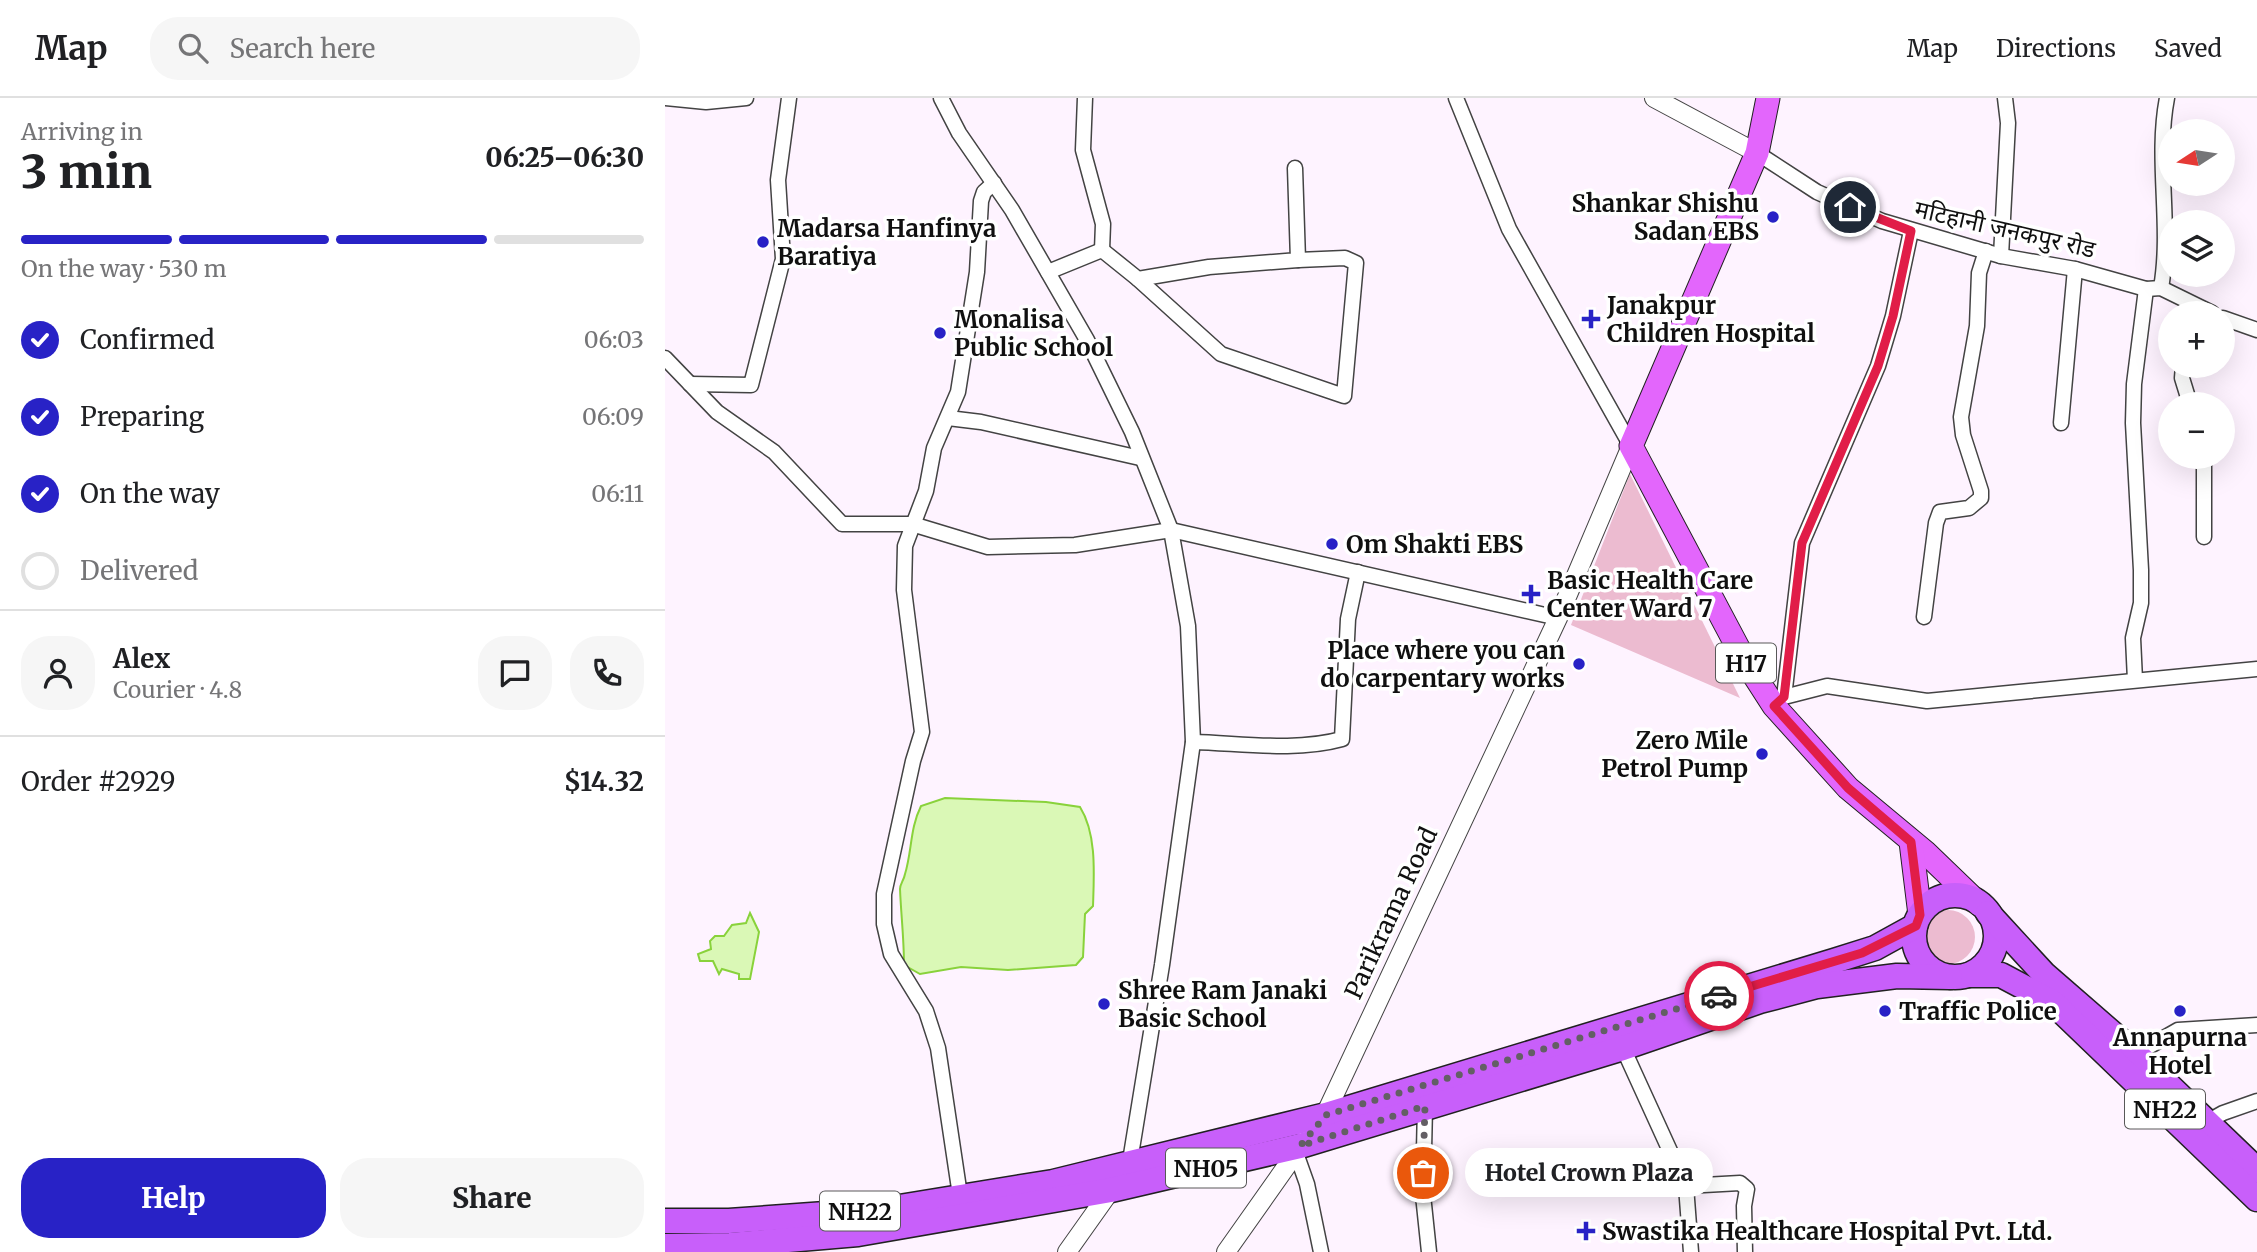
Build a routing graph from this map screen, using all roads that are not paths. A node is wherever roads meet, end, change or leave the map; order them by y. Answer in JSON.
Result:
{"nodes":[{"id":1,"x":746,"y":98,"type":"edge"},
{"id":2,"x":789,"y":98,"type":"edge"},
{"id":3,"x":941,"y":98,"type":"edge"},
{"id":4,"x":1085,"y":98,"type":"edge"},
{"id":5,"x":1456,"y":98,"type":"edge"},
{"id":6,"x":1654,"y":98,"type":"edge"},
{"id":7,"x":1768,"y":98,"type":"edge"},
{"id":8,"x":2005,"y":98,"type":"edge"},
{"id":9,"x":2167,"y":98,"type":"edge"},
{"id":10,"x":665,"y":99,"type":"edge"},
{"id":11,"x":1757,"y":153,"type":"junction"},
{"id":12,"x":1295,"y":168,"type":"dead end"},
{"id":13,"x":994,"y":183,"type":"junction"},
{"id":14,"x":1911,"y":231,"type":"junction"},
{"id":15,"x":1102,"y":250,"type":"junction"},
{"id":16,"x":1986,"y":251,"type":"junction"},
{"id":17,"x":2001,"y":256,"type":"junction"},
{"id":18,"x":1298,"y":260,"type":"junction"},
{"id":19,"x":2075,"y":268,"type":"junction"},
{"id":20,"x":1048,"y":272,"type":"junction"},
{"id":21,"x":1139,"y":279,"type":"junction"},
{"id":22,"x":2154,"y":288,"type":"junction"},
{"id":23,"x":2178,"y":301,"type":"edge"},
{"id":24,"x":2235,"y":322,"type":"edge"},
{"id":25,"x":2257,"y":330,"type":"edge"},
{"id":26,"x":665,"y":358,"type":"edge"},
{"id":27,"x":690,"y":384,"type":"junction"},
{"id":28,"x":949,"y":418,"type":"junction"},
{"id":29,"x":2061,"y":423,"type":"dead end"},
{"id":30,"x":1631,"y":446,"type":"junction"},
{"id":31,"x":1140,"y":458,"type":"junction"},
{"id":32,"x":2204,"y":469,"type":"edge"},
{"id":33,"x":912,"y":524,"type":"junction"},
{"id":34,"x":1171,"y":530,"type":"junction"},
{"id":35,"x":2204,"y":537,"type":"dead end"},
{"id":36,"x":1358,"y":572,"type":"junction"},
{"id":37,"x":1924,"y":617,"type":"dead end"},
{"id":38,"x":1558,"y":618,"type":"junction"},
{"id":39,"x":2257,"y":669,"type":"edge"},
{"id":40,"x":2136,"y":680,"type":"junction"},
{"id":41,"x":1779,"y":702,"type":"junction"},
{"id":42,"x":1193,"y":742,"type":"junction"},
{"id":43,"x":1911,"y":842,"type":"junction"},
{"id":44,"x":1984,"y":909,"type":"junction"},
{"id":45,"x":1918,"y":921,"type":"junction"},
{"id":46,"x":1960,"y":976,"type":"junction"},
{"id":47,"x":2257,"y":1025,"type":"edge"},
{"id":48,"x":1623,"y":1048,"type":"junction"},
{"id":49,"x":2136,"y":1054,"type":"junction"},
{"id":50,"x":2257,"y":1101,"type":"edge"},
{"id":51,"x":1425,"y":1106,"type":"junction"},
{"id":52,"x":1326,"y":1115,"type":"junction"},
{"id":53,"x":2207,"y":1122,"type":"junction"},
{"id":54,"x":1298,"y":1150,"type":"junction"},
{"id":55,"x":1129,"y":1161,"type":"junction"},
{"id":56,"x":2257,"y":1170,"type":"edge"},
{"id":57,"x":1686,"y":1186,"type":"junction"},
{"id":58,"x":1111,"y":1190,"type":"junction"},
{"id":59,"x":2257,"y":1199,"type":"edge"},
{"id":60,"x":962,"y":1207,"type":"junction"},
{"id":61,"x":665,"y":1221,"type":"edge"},
{"id":62,"x":665,"y":1246,"type":"edge"},
{"id":63,"x":1067,"y":1252,"type":"edge"},
{"id":64,"x":1226,"y":1252,"type":"edge"},
{"id":65,"x":1321,"y":1252,"type":"edge"},
{"id":66,"x":1429,"y":1252,"type":"edge"},
{"id":67,"x":1691,"y":1252,"type":"edge"},
{"id":68,"x":1745,"y":1252,"type":"edge"}],
"edges":[{"from":1,"to":10,"type":"street"},
{"from":2,"to":27,"type":"street"},
{"from":3,"to":13,"type":"street"},
{"from":4,"to":15,"type":"street"},
{"from":5,"to":30,"type":"street"},
{"from":6,"to":11,"type":"street"},
{"from":7,"to":11,"type":"main road"},
{"from":8,"to":17,"type":"street"},
{"from":9,"to":22,"type":"street"},
{"from":11,"to":14,"type":"street","name":"मटिहानी जनकपुर रोड"},
{"from":11,"to":30,"type":"main road"},
{"from":12,"to":18,"type":"street"},
{"from":13,"to":20,"type":"street"},
{"from":13,"to":28,"type":"street"},
{"from":14,"to":16,"type":"street","name":"मटिहानी जनकपुर रोड"},
{"from":14,"to":41,"type":"street"},
{"from":15,"to":20,"type":"street"},
{"from":15,"to":21,"type":"street"},
{"from":16,"to":17,"type":"street","name":"मटिहानी जनकपुर रोड"},
{"from":16,"to":37,"type":"street"},
{"from":17,"to":19,"type":"street","name":"मटिहानी जनकपुर रोड"},
{"from":18,"to":21,"type":"street"},
{"from":18,"to":21,"type":"street"},
{"from":19,"to":22,"type":"street","name":"मटिहानी जनकपुर रोड"},
{"from":19,"to":29,"type":"street"},
{"from":20,"to":31,"type":"street"},
{"from":22,"to":23,"type":"street","name":"मटिहानी जनकपुर रोड"},
{"from":22,"to":40,"type":"street"},
{"from":24,"to":25,"type":"street"},
{"from":26,"to":27,"type":"street"},
{"from":27,"to":33,"type":"street"},
{"from":28,"to":31,"type":"street"},
{"from":28,"to":33,"type":"street"},
{"from":30,"to":38,"type":"street","name":"Parikrama Road"},
{"from":30,"to":41,"type":"main road","number":"H17"},
{"from":31,"to":34,"type":"street"},
{"from":32,"to":35,"type":"street"},
{"from":33,"to":34,"type":"street"},
{"from":33,"to":60,"type":"street"},
{"from":34,"to":36,"type":"street"},
{"from":34,"to":42,"type":"street"},
{"from":36,"to":38,"type":"street"},
{"from":36,"to":42,"type":"street"},
{"from":38,"to":52,"type":"street","name":"Parikrama Road"},
{"from":39,"to":40,"type":"street"},
{"from":40,"to":41,"type":"street"},
{"from":41,"to":43,"type":"main road","number":"H17"},
{"from":42,"to":55,"type":"street"},
{"from":43,"to":44,"type":"main road","number":"H17"},
{"from":43,"to":45,"type":"main road"},
{"from":44,"to":45,"type":"highway","number":"NH22"},
{"from":44,"to":46,"type":"highway"},
{"from":44,"to":49,"type":"highway","number":"NH22"},
{"from":45,"to":46,"type":"highway","number":"NH22"},
{"from":45,"to":52,"type":"highway","number":"NH22"},
{"from":46,"to":48,"type":"highway","number":"NH22"},
{"from":46,"to":59,"type":"highway","number":"NH22"},
{"from":47,"to":49,"type":"street"},
{"from":48,"to":51,"type":"highway","number":"NH22"},
{"from":48,"to":57,"type":"street"},
{"from":49,"to":53,"type":"highway","number":"NH22"},
{"from":50,"to":53,"type":"street"},
{"from":51,"to":54,"type":"highway","number":"NH22"},
{"from":51,"to":66,"type":"street"},
{"from":52,"to":54,"type":"street","name":"Parikrama Road"},
{"from":52,"to":55,"type":"highway","number":"NH22"},
{"from":53,"to":56,"type":"highway","number":"NH22"},
{"from":54,"to":58,"type":"highway","number":"NH05"},
{"from":54,"to":64,"type":"street","name":"Parikrama Road"},
{"from":54,"to":65,"type":"street"},
{"from":55,"to":58,"type":"street"},
{"from":55,"to":60,"type":"highway","number":"NH22"},
{"from":57,"to":67,"type":"street"},
{"from":57,"to":68,"type":"street"},
{"from":58,"to":60,"type":"highway","number":"NH22"},
{"from":58,"to":63,"type":"street"},
{"from":60,"to":61,"type":"highway","number":"NH22"},
{"from":60,"to":62,"type":"highway","number":"NH22"}]}
